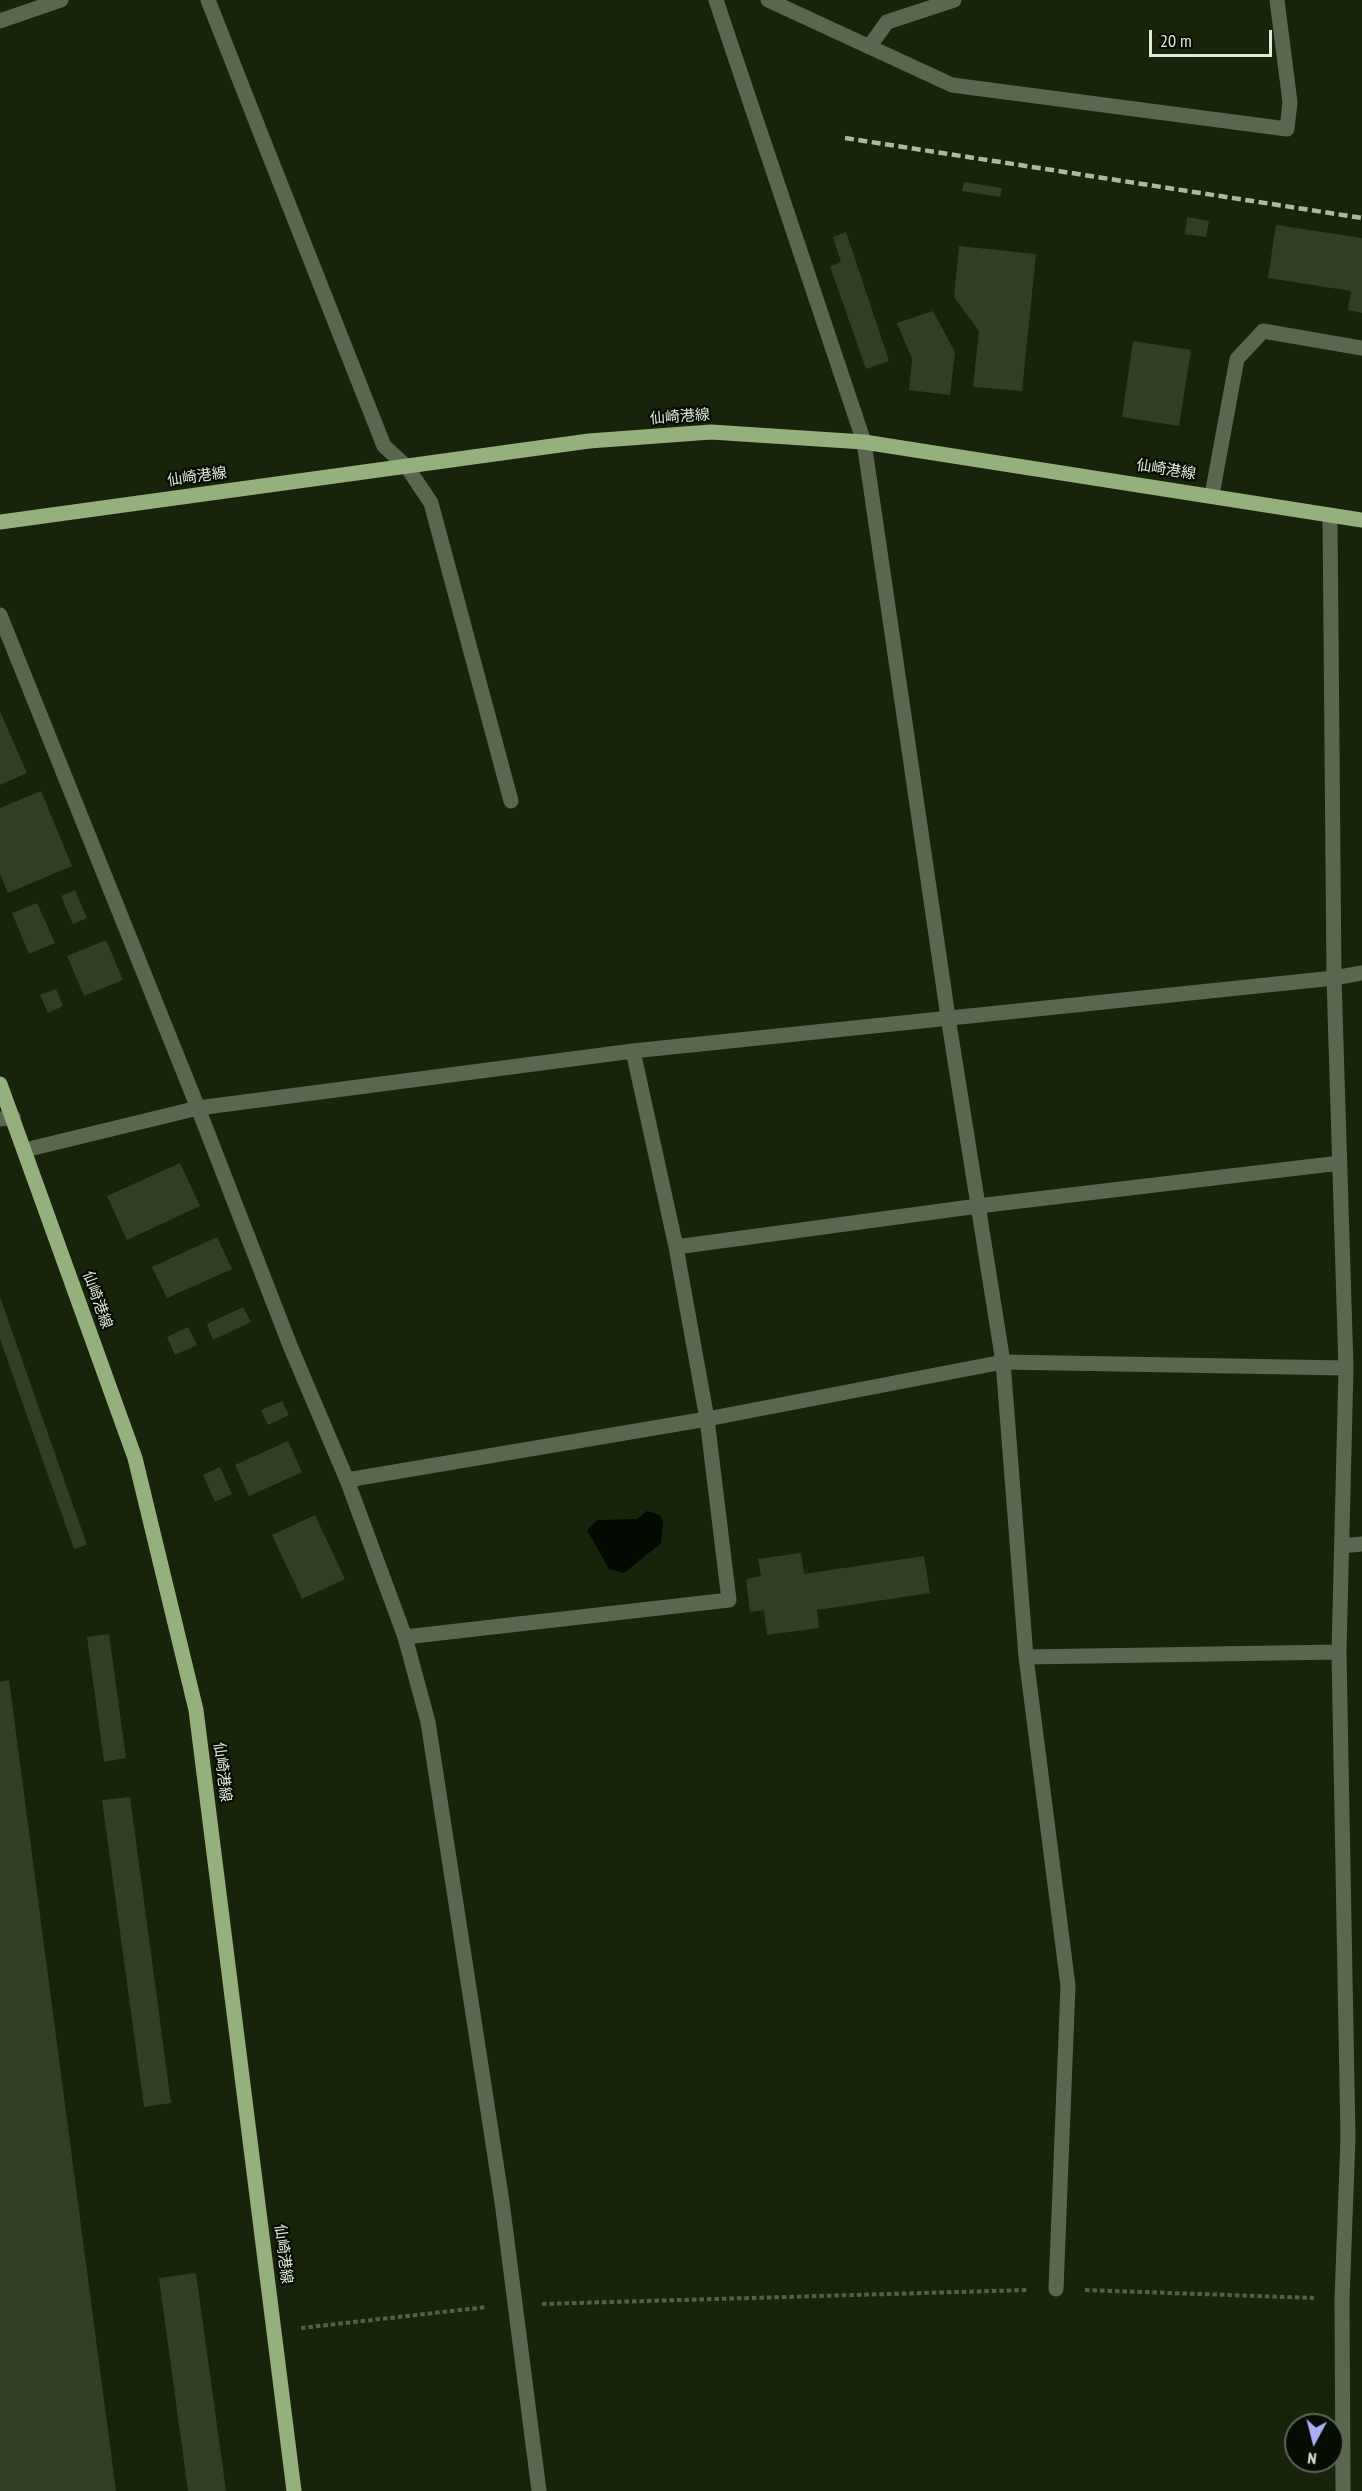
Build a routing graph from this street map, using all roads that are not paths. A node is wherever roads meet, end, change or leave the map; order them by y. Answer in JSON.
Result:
{"nodes":[{"id":1,"x":61,"y":0,"type":"edge"},
{"id":2,"x":208,"y":0,"type":"edge"},
{"id":3,"x":716,"y":0,"type":"edge"},
{"id":4,"x":768,"y":0,"type":"edge"},
{"id":5,"x":954,"y":0,"type":"edge"},
{"id":6,"x":1277,"y":0,"type":"edge"},
{"id":7,"x":0,"y":21,"type":"edge"},
{"id":8,"x":869,"y":47,"type":"junction"},
{"id":9,"x":1362,"y":348,"type":"edge"},
{"id":10,"x":864,"y":442,"type":"junction"},
{"id":11,"x":407,"y":467,"type":"junction"},
{"id":12,"x":1212,"y":495,"type":"junction"},
{"id":13,"x":1330,"y":515,"type":"junction"},
{"id":14,"x":1362,"y":520,"type":"edge"},
{"id":15,"x":0,"y":522,"type":"edge"},
{"id":16,"x":0,"y":615,"type":"edge"},
{"id":17,"x":512,"y":801,"type":"dead end"},
{"id":18,"x":1362,"y":973,"type":"edge"},
{"id":19,"x":1334,"y":978,"type":"junction"},
{"id":20,"x":948,"y":1017,"type":"junction"},
{"id":21,"x":633,"y":1051,"type":"junction"},
{"id":22,"x":0,"y":1084,"type":"edge"},
{"id":23,"x":198,"y":1108,"type":"junction"},
{"id":24,"x":6,"y":1118,"type":"edge"},
{"id":25,"x":24,"y":1150,"type":"junction"},
{"id":26,"x":1340,"y":1163,"type":"junction"},
{"id":27,"x":978,"y":1206,"type":"junction"},
{"id":28,"x":676,"y":1247,"type":"junction"},
{"id":29,"x":1003,"y":1362,"type":"junction"},
{"id":30,"x":1346,"y":1368,"type":"junction"},
{"id":31,"x":707,"y":1419,"type":"junction"},
{"id":32,"x":347,"y":1480,"type":"junction"},
{"id":33,"x":1362,"y":1544,"type":"edge"},
{"id":34,"x":1342,"y":1546,"type":"junction"},
{"id":35,"x":405,"y":1637,"type":"junction"},
{"id":36,"x":1339,"y":1652,"type":"junction"},
{"id":37,"x":1026,"y":1657,"type":"junction"},
{"id":38,"x":1355,"y":2138,"type":"edge"},
{"id":39,"x":1056,"y":2289,"type":"road end"},
{"id":40,"x":294,"y":2491,"type":"edge"},
{"id":41,"x":539,"y":2491,"type":"edge"},
{"id":42,"x":1343,"y":2491,"type":"edge"}],
"edges":[{"from":1,"to":7,"type":"street"},
{"from":2,"to":11,"type":"street"},
{"from":3,"to":10,"type":"street"},
{"from":4,"to":8,"type":"street"},
{"from":5,"to":8,"type":"street"},
{"from":6,"to":8,"type":"street"},
{"from":9,"to":12,"type":"street"},
{"from":10,"to":11,"type":"main road","name":"仙崎港線"},
{"from":10,"to":12,"type":"main road","name":"仙崎港線"},
{"from":10,"to":20,"type":"street"},
{"from":11,"to":15,"type":"main road","name":"仙崎港線"},
{"from":11,"to":17,"type":"street"},
{"from":12,"to":13,"type":"main road","name":"仙崎港線"},
{"from":13,"to":14,"type":"main road","name":"仙崎港線"},
{"from":13,"to":19,"type":"street"},
{"from":16,"to":23,"type":"street"},
{"from":18,"to":19,"type":"street"},
{"from":19,"to":20,"type":"street"},
{"from":19,"to":26,"type":"street"},
{"from":20,"to":21,"type":"street"},
{"from":20,"to":27,"type":"street"},
{"from":21,"to":23,"type":"street"},
{"from":21,"to":28,"type":"street"},
{"from":22,"to":24,"type":"main road","name":"仙崎港線"},
{"from":23,"to":25,"type":"street"},
{"from":23,"to":32,"type":"street"},
{"from":24,"to":25,"type":"main road","name":"仙崎港線"},
{"from":25,"to":40,"type":"main road","name":"仙崎港線"},
{"from":26,"to":27,"type":"street"},
{"from":26,"to":30,"type":"street"},
{"from":27,"to":28,"type":"street"},
{"from":27,"to":29,"type":"street"},
{"from":28,"to":31,"type":"street"},
{"from":29,"to":30,"type":"street"},
{"from":29,"to":31,"type":"street"},
{"from":29,"to":37,"type":"street"},
{"from":30,"to":34,"type":"street"},
{"from":31,"to":32,"type":"street"},
{"from":31,"to":35,"type":"street"},
{"from":32,"to":35,"type":"street"},
{"from":33,"to":34,"type":"street"},
{"from":34,"to":36,"type":"street"},
{"from":35,"to":41,"type":"street"},
{"from":36,"to":37,"type":"street"},
{"from":36,"to":38,"type":"street"},
{"from":37,"to":39,"type":"street"},
{"from":38,"to":42,"type":"street"}]}
